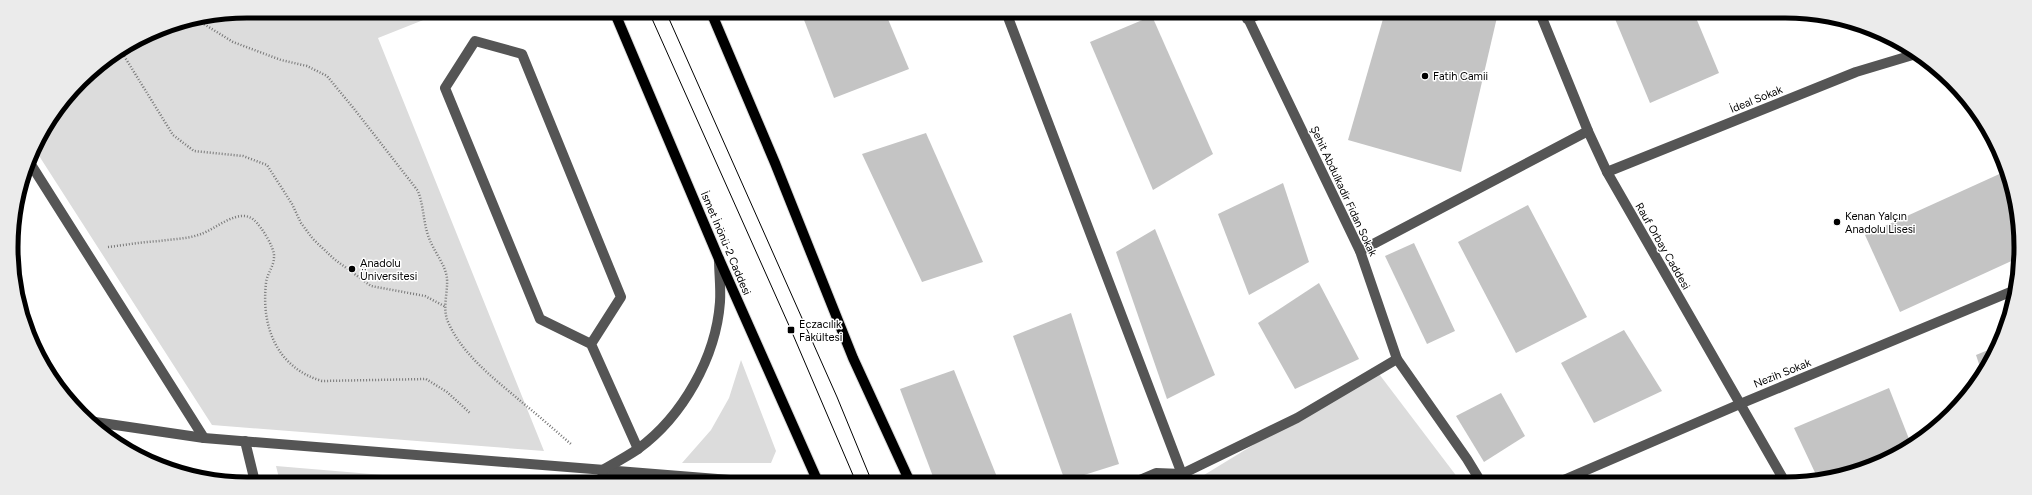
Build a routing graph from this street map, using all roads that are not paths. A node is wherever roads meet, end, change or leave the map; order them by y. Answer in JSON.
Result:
{"nodes":[{"id":1,"x":617,"y":18,"type":"edge"},
{"id":2,"x":714,"y":18,"type":"edge"},
{"id":3,"x":1008,"y":18,"type":"edge"},
{"id":4,"x":1247,"y":18,"type":"edge"},
{"id":5,"x":1542,"y":18,"type":"edge"},
{"id":6,"x":1910,"y":56,"type":"edge"},
{"id":7,"x":1588,"y":131,"type":"junction"},
{"id":8,"x":33,"y":167,"type":"edge"},
{"id":9,"x":1607,"y":172,"type":"junction"},
{"id":10,"x":1360,"y":251,"type":"junction"},
{"id":11,"x":719,"y":259,"type":"junction"},
{"id":12,"x":2010,"y":292,"type":"edge"},
{"id":13,"x":591,"y":344,"type":"junction"},
{"id":14,"x":1397,"y":359,"type":"junction"},
{"id":15,"x":1740,"y":404,"type":"junction"},
{"id":16,"x":99,"y":423,"type":"edge"},
{"id":17,"x":204,"y":438,"type":"junction"},
{"id":18,"x":245,"y":441,"type":"junction"},
{"id":19,"x":638,"y":449,"type":"junction"},
{"id":20,"x":601,"y":471,"type":"junction"},
{"id":21,"x":254,"y":477,"type":"edge"},
{"id":22,"x":685,"y":477,"type":"edge"},
{"id":23,"x":816,"y":477,"type":"edge"},
{"id":24,"x":908,"y":477,"type":"edge"},
{"id":25,"x":1147,"y":477,"type":"edge"},
{"id":26,"x":1178,"y":477,"type":"edge"},
{"id":27,"x":1184,"y":477,"type":"edge"},
{"id":28,"x":1186,"y":477,"type":"edge"},
{"id":29,"x":1478,"y":477,"type":"edge"},
{"id":30,"x":1571,"y":477,"type":"edge"},
{"id":31,"x":1782,"y":477,"type":"edge"}],
"edges":[{"from":1,"to":11,"type":"main road","name":"İsmet İnönü-2 Caddesi"},
{"from":2,"to":24,"type":"main road"},
{"from":3,"to":27,"type":"street"},
{"from":4,"to":10,"type":"street","name":"Şehit Abdulkadir Fidan Sokak"},
{"from":5,"to":7,"type":"street","name":"Rauf Orbay Caddesi"},
{"from":6,"to":9,"type":"street","name":"İdeal Sokak"},
{"from":7,"to":9,"type":"street","name":"Rauf Orbay Caddesi"},
{"from":7,"to":10,"type":"street"},
{"from":8,"to":17,"type":"street"},
{"from":9,"to":15,"type":"street","name":"Rauf Orbay Caddesi"},
{"from":10,"to":14,"type":"street","name":"Şehit Abdulkadir Fidan Sokak"},
{"from":11,"to":19,"type":"street"},
{"from":11,"to":23,"type":"main road","name":"İsmet İnönü-2 Caddesi"},
{"from":12,"to":15,"type":"street","name":"Nezih Sokak"},
{"from":13,"to":13,"type":"street"},
{"from":13,"to":19,"type":"street"},
{"from":14,"to":28,"type":"street"},
{"from":14,"to":29,"type":"street","name":"Şehit Abdulkadir Fidan Sokak"},
{"from":15,"to":30,"type":"street","name":"Nezih Sokak"},
{"from":15,"to":31,"type":"street","name":"Rauf Orbay Caddesi"},
{"from":16,"to":17,"type":"street"},
{"from":17,"to":18,"type":"street"},
{"from":18,"to":20,"type":"street"},
{"from":18,"to":21,"type":"street"},
{"from":19,"to":20,"type":"street"},
{"from":20,"to":22,"type":"street"},
{"from":25,"to":26,"type":"street"}]}
